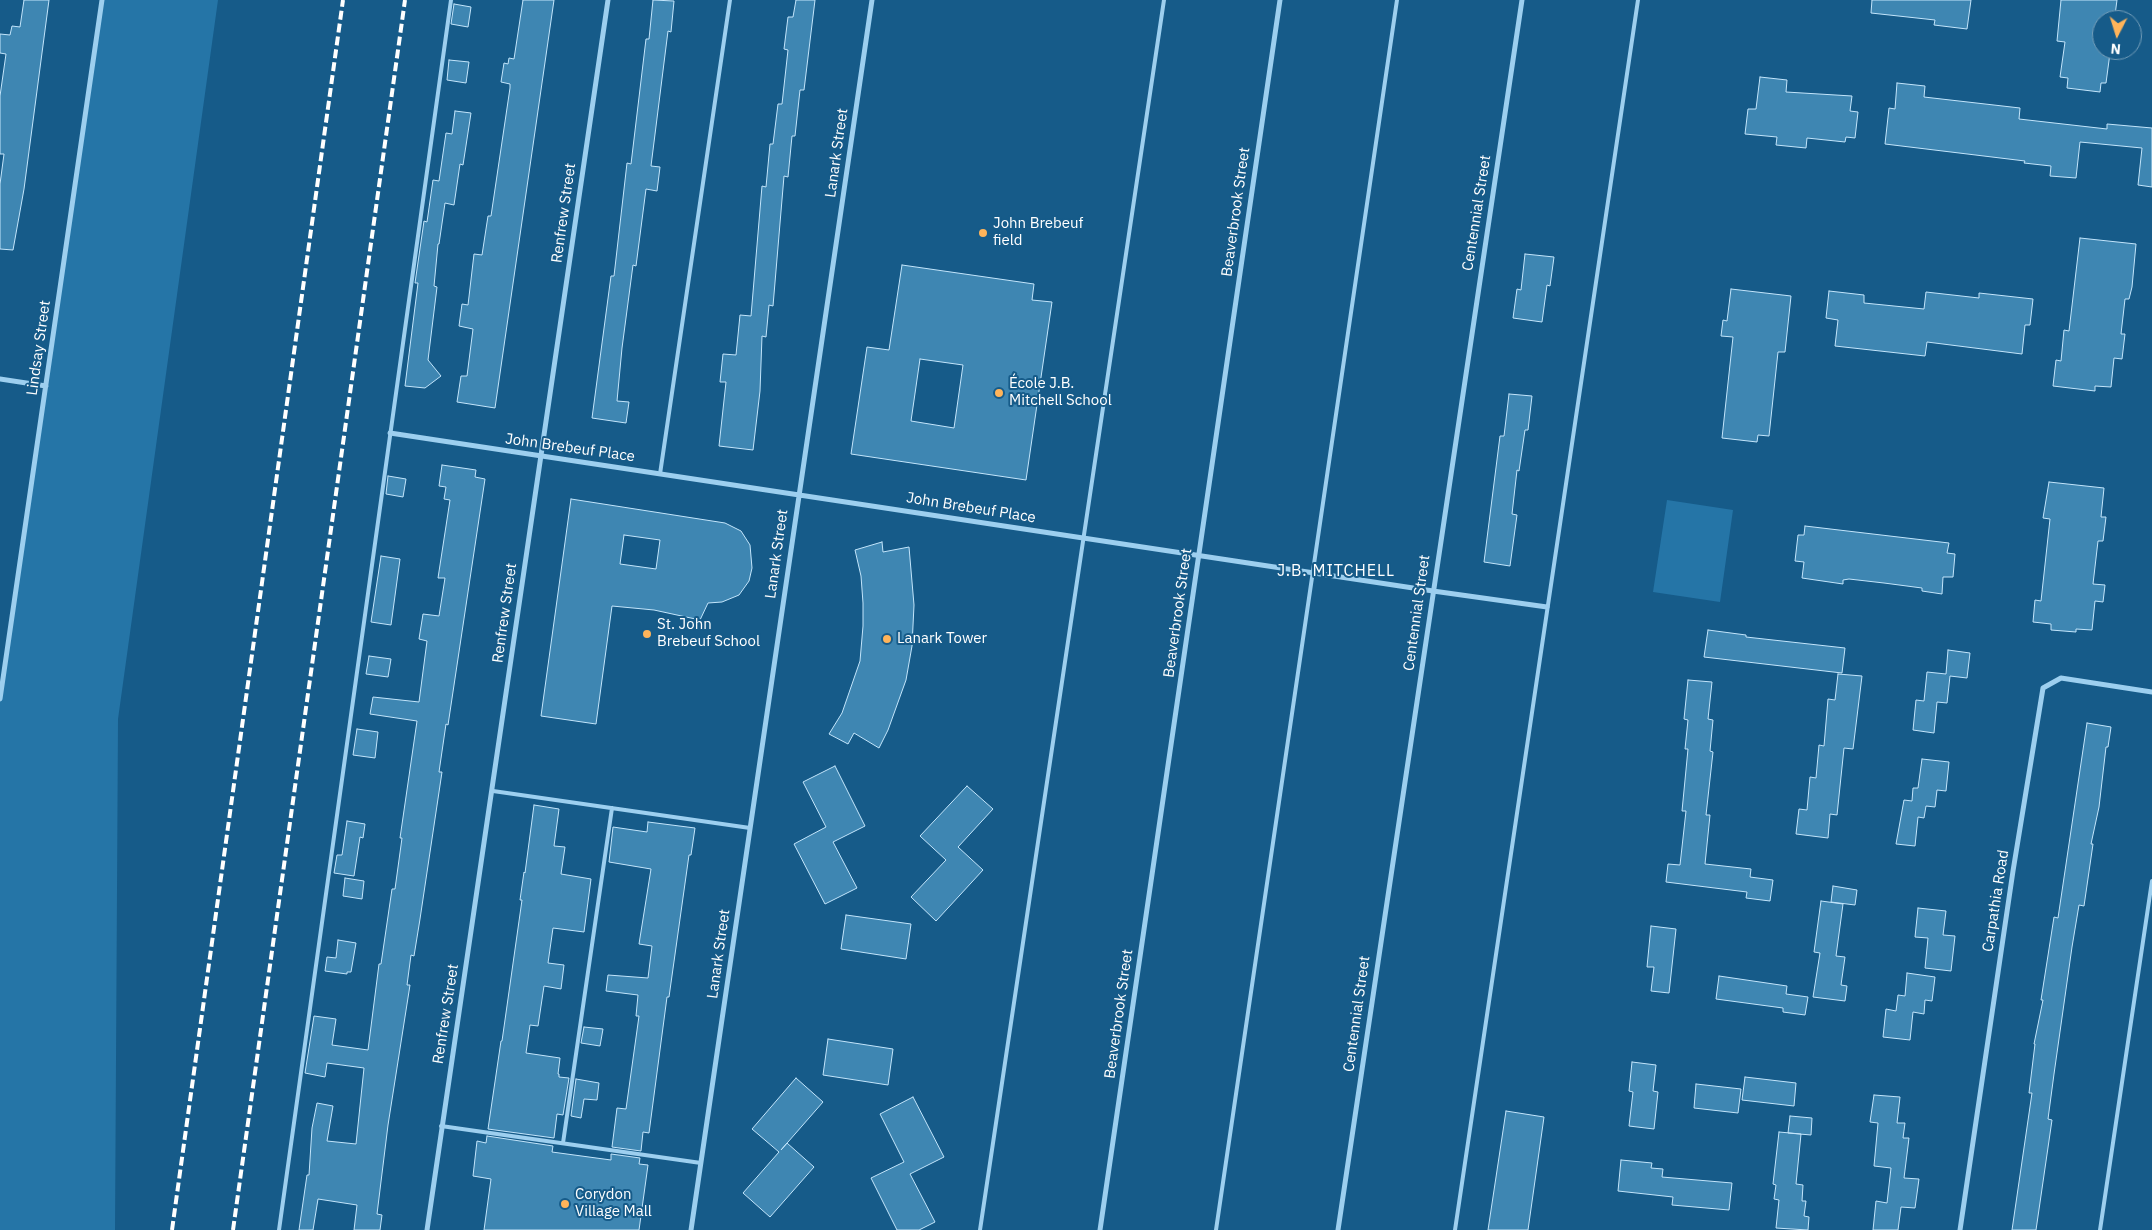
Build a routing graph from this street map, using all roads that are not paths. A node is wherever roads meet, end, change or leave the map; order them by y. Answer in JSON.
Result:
{"nodes":[{"id":1,"x":102,"y":0,"type":"edge"},
{"id":2,"x":451,"y":0,"type":"edge"},
{"id":3,"x":608,"y":0,"type":"edge"},
{"id":4,"x":730,"y":0,"type":"edge"},
{"id":5,"x":872,"y":0,"type":"edge"},
{"id":6,"x":1164,"y":0,"type":"edge"},
{"id":7,"x":1280,"y":0,"type":"edge"},
{"id":8,"x":1397,"y":0,"type":"edge"},
{"id":9,"x":1522,"y":0,"type":"edge"},
{"id":10,"x":1638,"y":0,"type":"edge"},
{"id":11,"x":0,"y":379,"type":"edge"},
{"id":12,"x":46,"y":386,"type":"junction"},
{"id":13,"x":390,"y":433,"type":"junction"},
{"id":14,"x":541,"y":456,"type":"junction"},
{"id":15,"x":660,"y":474,"type":"junction"},
{"id":16,"x":799,"y":494,"type":"junction"},
{"id":17,"x":1084,"y":537,"type":"junction"},
{"id":18,"x":1199,"y":554,"type":"junction"},
{"id":19,"x":1312,"y":572,"type":"junction"},
{"id":20,"x":1433,"y":591,"type":"junction"},
{"id":21,"x":1547,"y":607,"type":"junction"},
{"id":22,"x":2152,"y":692,"type":"edge"},
{"id":23,"x":0,"y":700,"type":"edge"},
{"id":24,"x":493,"y":791,"type":"junction"},
{"id":25,"x":612,"y":808,"type":"junction"},
{"id":26,"x":750,"y":828,"type":"junction"},
{"id":27,"x":2152,"y":881,"type":"edge"},
{"id":28,"x":442,"y":1126,"type":"junction"},
{"id":29,"x":563,"y":1143,"type":"junction"},
{"id":30,"x":701,"y":1163,"type":"junction"},
{"id":31,"x":279,"y":1230,"type":"edge"},
{"id":32,"x":427,"y":1230,"type":"edge"},
{"id":33,"x":691,"y":1230,"type":"edge"},
{"id":34,"x":980,"y":1230,"type":"edge"},
{"id":35,"x":1100,"y":1230,"type":"edge"},
{"id":36,"x":1216,"y":1230,"type":"edge"},
{"id":37,"x":1338,"y":1230,"type":"edge"},
{"id":38,"x":1455,"y":1230,"type":"edge"},
{"id":39,"x":1960,"y":1230,"type":"edge"},
{"id":40,"x":2100,"y":1230,"type":"edge"}],
"edges":[{"from":1,"to":12,"type":"street","name":"Lindsay Street"},
{"from":2,"to":13,"type":"lane"},
{"from":3,"to":14,"type":"street","name":"Renfrew Street"},
{"from":4,"to":15,"type":"lane"},
{"from":5,"to":16,"type":"street","name":"Lanark Street"},
{"from":6,"to":17,"type":"lane"},
{"from":7,"to":18,"type":"street","name":"Beaverbrook Street"},
{"from":8,"to":19,"type":"lane"},
{"from":9,"to":20,"type":"street","name":"Centennial Street"},
{"from":10,"to":21,"type":"lane"},
{"from":11,"to":12,"type":"street"},
{"from":12,"to":23,"type":"street","name":"Lindsay Street"},
{"from":13,"to":14,"type":"street","name":"John Brebeuf Place"},
{"from":13,"to":31,"type":"lane"},
{"from":14,"to":15,"type":"street","name":"John Brebeuf Place"},
{"from":14,"to":24,"type":"street","name":"Renfrew Street"},
{"from":15,"to":16,"type":"street","name":"John Brebeuf Place"},
{"from":16,"to":17,"type":"street","name":"John Brebeuf Place"},
{"from":16,"to":26,"type":"street","name":"Lanark Street"},
{"from":17,"to":18,"type":"street","name":"John Brebeuf Place"},
{"from":17,"to":34,"type":"lane"},
{"from":18,"to":19,"type":"street","name":"John Brebeuf Place"},
{"from":18,"to":35,"type":"street","name":"Beaverbrook Street"},
{"from":19,"to":20,"type":"street","name":"John Brebeuf Place"},
{"from":19,"to":36,"type":"lane"},
{"from":20,"to":21,"type":"street","name":"John Brebeuf Place"},
{"from":20,"to":37,"type":"street","name":"Centennial Street"},
{"from":21,"to":38,"type":"lane"},
{"from":22,"to":39,"type":"street","name":"Carpathia Road"},
{"from":24,"to":25,"type":"lane"},
{"from":24,"to":28,"type":"street","name":"Renfrew Street"},
{"from":25,"to":26,"type":"lane"},
{"from":25,"to":29,"type":"lane"},
{"from":26,"to":30,"type":"street","name":"Lanark Street"},
{"from":27,"to":40,"type":"lane"},
{"from":28,"to":29,"type":"lane"},
{"from":28,"to":32,"type":"street","name":"Renfrew Street"},
{"from":29,"to":30,"type":"lane"},
{"from":30,"to":33,"type":"street","name":"Lanark Street"}]}
